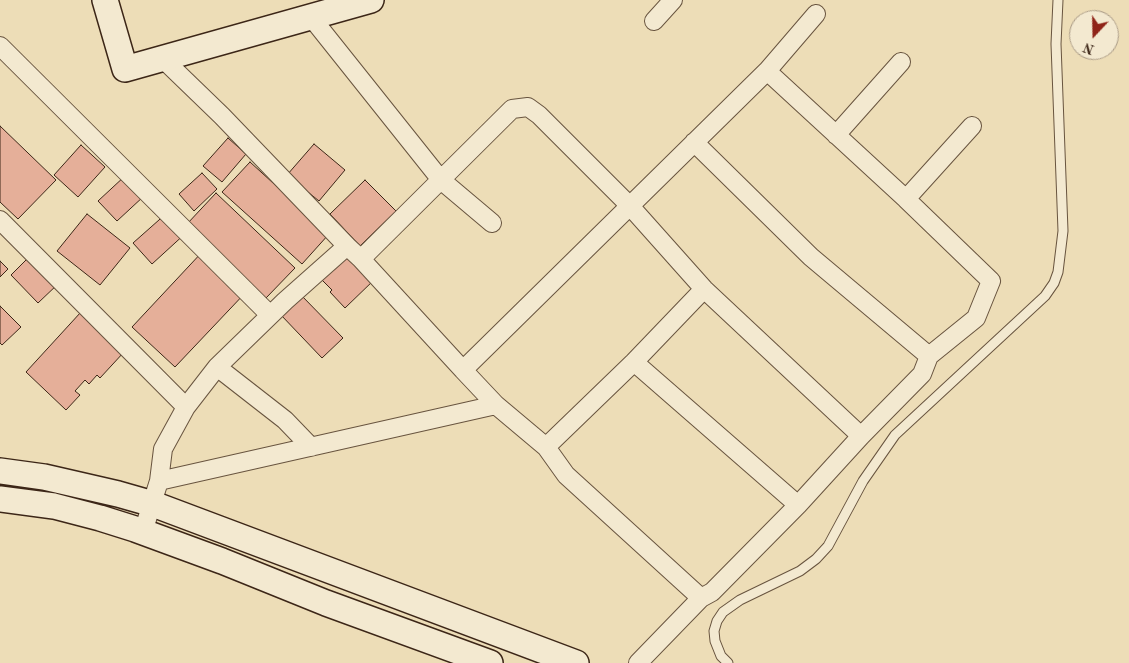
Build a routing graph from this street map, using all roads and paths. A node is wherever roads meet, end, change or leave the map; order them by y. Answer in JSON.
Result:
{"nodes":[{"id":1,"x":105,"y":0,"type":"edge"},
{"id":2,"x":370,"y":0,"type":"edge"},
{"id":3,"x":673,"y":0,"type":"edge"},
{"id":4,"x":1058,"y":0,"type":"edge"},
{"id":5,"x":816,"y":14,"type":"dead end"},
{"id":6,"x":311,"y":17,"type":"junction"},
{"id":7,"x":654,"y":21,"type":"dead end"},
{"id":8,"x":0,"y":46,"type":"edge"},
{"id":9,"x":162,"y":58,"type":"junction"},
{"id":10,"x":901,"y":62,"type":"dead end"},
{"id":11,"x":767,"y":71,"type":"junction"},
{"id":12,"x":972,"y":126,"type":"dead end"},
{"id":13,"x":836,"y":135,"type":"junction"},
{"id":14,"x":694,"y":142,"type":"junction"},
{"id":15,"x":441,"y":180,"type":"junction"},
{"id":16,"x":906,"y":199,"type":"junction"},
{"id":17,"x":630,"y":206,"type":"junction"},
{"id":18,"x":0,"y":220,"type":"edge"},
{"id":19,"x":492,"y":223,"type":"dead end"},
{"id":20,"x":347,"y":246,"type":"junction"},
{"id":21,"x":362,"y":259,"type":"junction"},
{"id":22,"x":704,"y":289,"type":"junction"},
{"id":23,"x":270,"y":315,"type":"junction"},
{"id":24,"x":929,"y":356,"type":"junction"},
{"id":25,"x":634,"y":362,"type":"junction"},
{"id":26,"x":217,"y":367,"type":"junction"},
{"id":27,"x":463,"y":370,"type":"junction"},
{"id":28,"x":496,"y":405,"type":"junction"},
{"id":29,"x":186,"y":407,"type":"junction"},
{"id":30,"x":861,"y":436,"type":"junction"},
{"id":31,"x":311,"y":447,"type":"junction"},
{"id":32,"x":546,"y":447,"type":"junction"},
{"id":33,"x":0,"y":471,"type":"edge"},
{"id":34,"x":156,"y":493,"type":"junction"},
{"id":35,"x":0,"y":499,"type":"edge"},
{"id":36,"x":798,"y":505,"type":"junction"},
{"id":37,"x":143,"y":532,"type":"junction"},
{"id":38,"x":701,"y":598,"type":"junction"},
{"id":39,"x":489,"y":630,"type":"junction"},
{"id":40,"x":484,"y":661,"type":"edge"},
{"id":41,"x":576,"y":663,"type":"edge"},
{"id":42,"x":638,"y":663,"type":"edge"},
{"id":43,"x":728,"y":663,"type":"edge"}],
"edges":[{"from":1,"to":9,"type":"street"},
{"from":2,"to":6,"type":"street"},
{"from":3,"to":7,"type":"street"},
{"from":4,"to":43,"type":"lane"},
{"from":5,"to":11,"type":"street"},
{"from":6,"to":9,"type":"street"},
{"from":6,"to":15,"type":"street"},
{"from":8,"to":23,"type":"street"},
{"from":9,"to":20,"type":"street"},
{"from":10,"to":13,"type":"street"},
{"from":11,"to":13,"type":"street"},
{"from":11,"to":14,"type":"street"},
{"from":12,"to":16,"type":"street"},
{"from":13,"to":16,"type":"street"},
{"from":14,"to":17,"type":"street"},
{"from":14,"to":24,"type":"street"},
{"from":15,"to":17,"type":"street"},
{"from":15,"to":19,"type":"street"},
{"from":15,"to":21,"type":"street"},
{"from":16,"to":24,"type":"street"},
{"from":17,"to":22,"type":"street"},
{"from":17,"to":27,"type":"street"},
{"from":18,"to":29,"type":"street"},
{"from":20,"to":21,"type":"street"},
{"from":20,"to":23,"type":"street"},
{"from":21,"to":27,"type":"street"},
{"from":22,"to":25,"type":"street"},
{"from":22,"to":30,"type":"street"},
{"from":23,"to":26,"type":"street"},
{"from":24,"to":30,"type":"street"},
{"from":25,"to":32,"type":"street"},
{"from":25,"to":36,"type":"street"},
{"from":26,"to":29,"type":"street"},
{"from":26,"to":31,"type":"street"},
{"from":27,"to":28,"type":"street"},
{"from":28,"to":31,"type":"street"},
{"from":28,"to":32,"type":"street"},
{"from":29,"to":34,"type":"street"},
{"from":30,"to":36,"type":"street"},
{"from":31,"to":34,"type":"street"},
{"from":32,"to":38,"type":"street"},
{"from":33,"to":34,"type":"street"},
{"from":34,"to":37,"type":"street"},
{"from":34,"to":39,"type":"street"},
{"from":35,"to":37,"type":"street"},
{"from":36,"to":38,"type":"street"},
{"from":37,"to":40,"type":"street"},
{"from":38,"to":42,"type":"street"},
{"from":39,"to":40,"type":"street"},
{"from":39,"to":41,"type":"street"}]}
